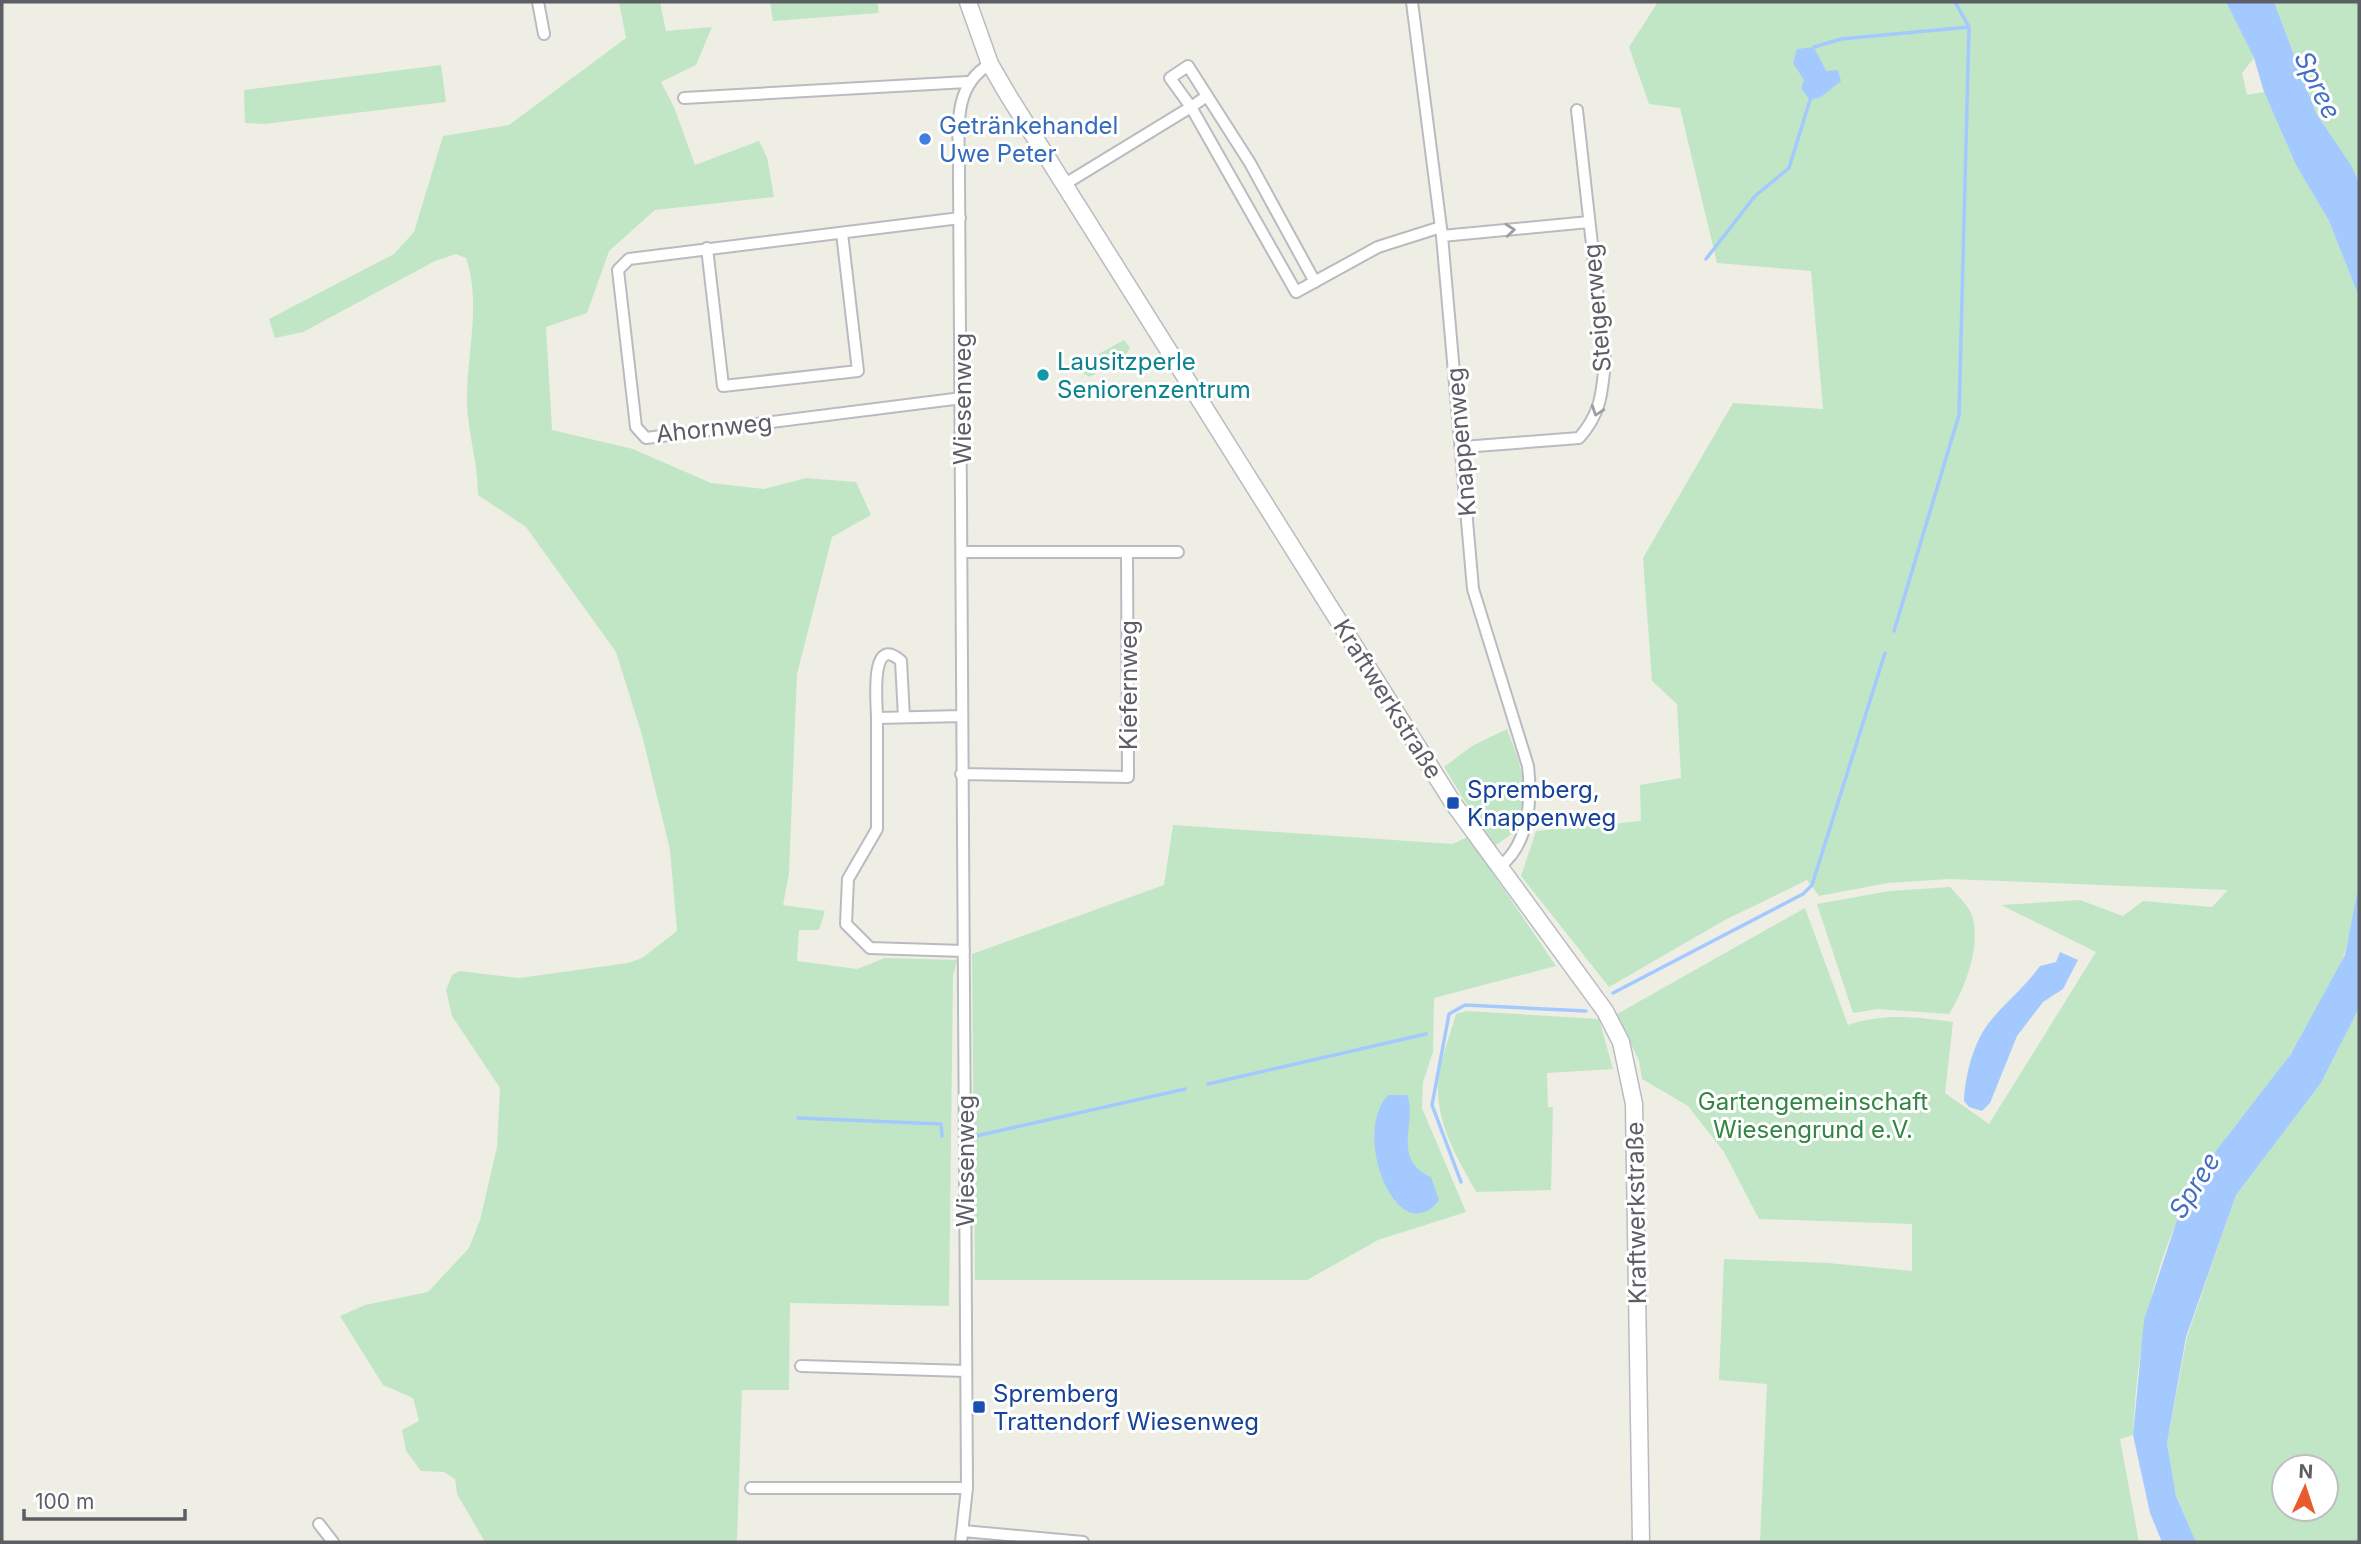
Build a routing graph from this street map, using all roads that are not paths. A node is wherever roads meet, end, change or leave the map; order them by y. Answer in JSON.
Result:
{"nodes":[{"id":1,"x":538,"y":2,"type":"edge"},
{"id":2,"x":968,"y":2,"type":"edge"},
{"id":3,"x":1412,"y":2,"type":"edge"},
{"id":4,"x":544,"y":34,"type":"dead end"},
{"id":5,"x":990,"y":64,"type":"junction"},
{"id":6,"x":967,"y":82,"type":"junction"},
{"id":7,"x":1207,"y":96,"type":"junction"},
{"id":8,"x":684,"y":98,"type":"dead end"},
{"id":9,"x":1191,"y":107,"type":"junction"},
{"id":10,"x":1577,"y":110,"type":"dead end"},
{"id":11,"x":1250,"y":163,"type":"junction"},
{"id":12,"x":1231,"y":175,"type":"junction"},
{"id":13,"x":1065,"y":184,"type":"junction"},
{"id":14,"x":960,"y":218,"type":"junction"},
{"id":15,"x":1589,"y":222,"type":"junction"},
{"id":16,"x":1442,"y":231,"type":"junction"},
{"id":17,"x":842,"y":233,"type":"junction"},
{"id":18,"x":707,"y":248,"type":"junction"},
{"id":19,"x":1298,"y":249,"type":"junction"},
{"id":20,"x":1280,"y":260,"type":"junction"},
{"id":21,"x":1315,"y":282,"type":"junction"},
{"id":22,"x":962,"y":398,"type":"junction"},
{"id":23,"x":1463,"y":447,"type":"junction"},
{"id":24,"x":962,"y":552,"type":"junction"},
{"id":25,"x":1127,"y":552,"type":"junction"},
{"id":26,"x":1178,"y":552,"type":"dead end"},
{"id":27,"x":962,"y":716,"type":"junction"},
{"id":28,"x":904,"y":717,"type":"junction"},
{"id":29,"x":877,"y":718,"type":"junction"},
{"id":30,"x":961,"y":775,"type":"junction"},
{"id":31,"x":1499,"y":867,"type":"junction"},
{"id":32,"x":964,"y":951,"type":"junction"},
{"id":33,"x":801,"y":1366,"type":"dead end"},
{"id":34,"x":966,"y":1370,"type":"junction"},
{"id":35,"x":751,"y":1488,"type":"dead end"},
{"id":36,"x":967,"y":1488,"type":"junction"},
{"id":37,"x":319,"y":1524,"type":"dead end"},
{"id":38,"x":962,"y":1537,"type":"edge"},
{"id":39,"x":333,"y":1542,"type":"edge"},
{"id":40,"x":1083,"y":1542,"type":"edge"},
{"id":41,"x":1641,"y":1542,"type":"edge"}],
"edges":[{"from":1,"to":4,"type":"street"},
{"from":2,"to":5,"type":"main road","name":"Kraftwerkstraße"},
{"from":3,"to":16,"type":"street","name":"Knappenweg"},
{"from":5,"to":6,"type":"street"},
{"from":5,"to":13,"type":"main road","name":"Kraftwerkstraße"},
{"from":6,"to":8,"type":"street"},
{"from":6,"to":14,"type":"street","name":"Wiesenweg"},
{"from":7,"to":9,"type":"street"},
{"from":7,"to":9,"type":"street"},
{"from":7,"to":11,"type":"street"},
{"from":9,"to":12,"type":"street"},
{"from":9,"to":13,"type":"street"},
{"from":10,"to":15,"type":"street","name":"Steigerweg"},
{"from":11,"to":12,"type":"street"},
{"from":11,"to":19,"type":"street"},
{"from":12,"to":20,"type":"street"},
{"from":13,"to":31,"type":"main road","name":"Kraftwerkstraße"},
{"from":14,"to":17,"type":"street"},
{"from":14,"to":22,"type":"street","name":"Wiesenweg"},
{"from":16,"to":15,"type":"street","name":"Steigerweg","one_way":true},
{"from":15,"to":23,"type":"street","name":"Steigerweg","one_way":true},
{"from":16,"to":21,"type":"street","name":"Steigerweg"},
{"from":16,"to":23,"type":"street","name":"Knappenweg"},
{"from":17,"to":18,"type":"street"},
{"from":17,"to":18,"type":"street"},
{"from":18,"to":22,"type":"street","name":"Ahornweg"},
{"from":19,"to":20,"type":"street"},
{"from":19,"to":21,"type":"street"},
{"from":20,"to":21,"type":"street"},
{"from":22,"to":24,"type":"street","name":"Wiesenweg"},
{"from":23,"to":31,"type":"street","name":"Knappenweg"},
{"from":24,"to":25,"type":"street"},
{"from":24,"to":27,"type":"street","name":"Wiesenweg"},
{"from":25,"to":26,"type":"street"},
{"from":25,"to":30,"type":"street","name":"Kiefernweg"},
{"from":27,"to":28,"type":"street"},
{"from":27,"to":30,"type":"street","name":"Wiesenweg"},
{"from":28,"to":29,"type":"street"},
{"from":28,"to":29,"type":"street"},
{"from":29,"to":32,"type":"street"},
{"from":30,"to":32,"type":"street","name":"Wiesenweg"},
{"from":31,"to":41,"type":"main road","name":"Kraftwerkstraße"},
{"from":32,"to":34,"type":"street","name":"Wiesenweg"},
{"from":33,"to":34,"type":"street"},
{"from":34,"to":36,"type":"street","name":"Wiesenweg"},
{"from":35,"to":36,"type":"street"},
{"from":36,"to":38,"type":"street","name":"Wiesenweg"},
{"from":37,"to":39,"type":"street"},
{"from":38,"to":40,"type":"street"}]}
